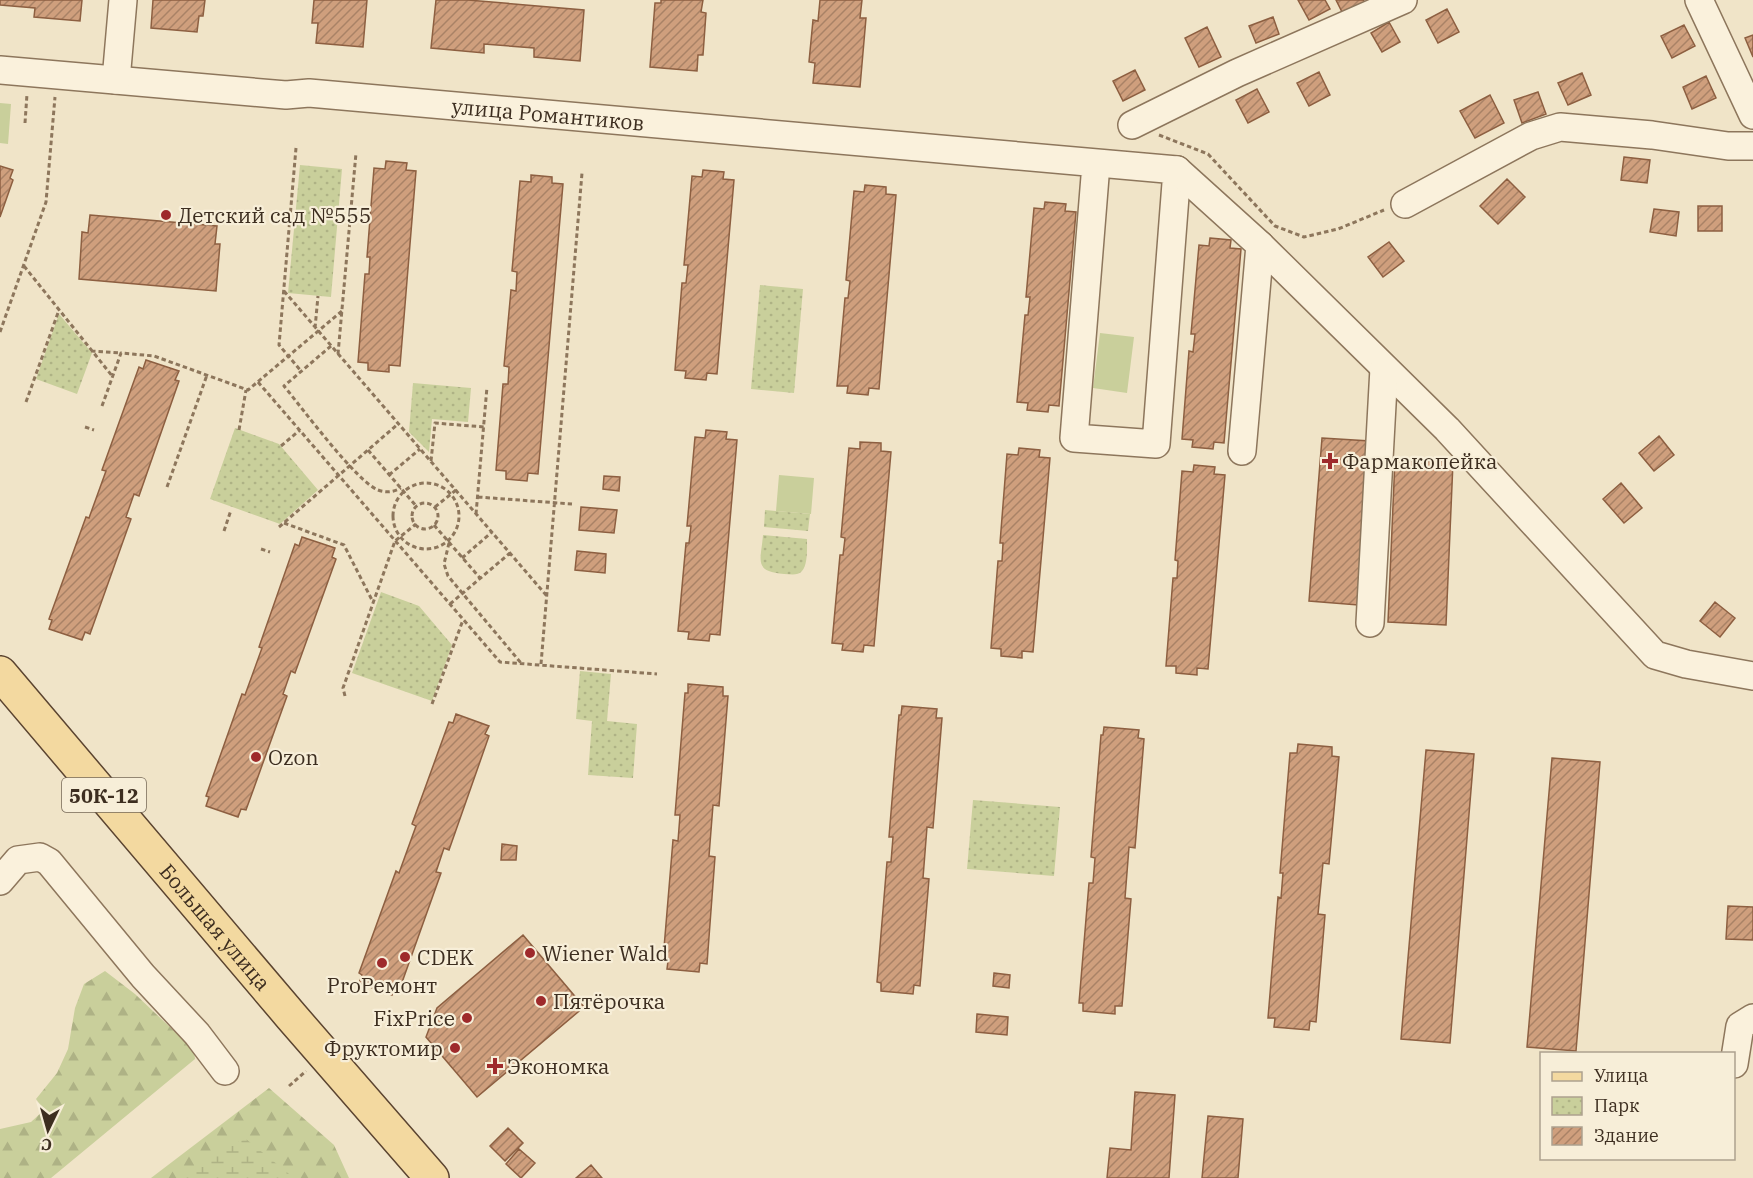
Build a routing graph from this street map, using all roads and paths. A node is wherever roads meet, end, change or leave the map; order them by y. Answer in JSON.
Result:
{"nodes":[{"id":1,"x":123,"y":0,"type":"edge"},
{"id":2,"x":1403,"y":0,"type":"edge"},
{"id":3,"x":1699,"y":0,"type":"edge"},
{"id":4,"x":0,"y":70,"type":"edge"},
{"id":5,"x":116,"y":80,"type":"junction"},
{"id":6,"x":27,"y":94,"type":"dead end"},
{"id":7,"x":55,"y":97,"type":"dead end"},
{"id":8,"x":1753,"y":115,"type":"edge"},
{"id":9,"x":25,"y":123,"type":"dead end"},
{"id":10,"x":1132,"y":125,"type":"joint"},
{"id":11,"x":1753,"y":147,"type":"edge"},
{"id":12,"x":296,"y":148,"type":"dead end"},
{"id":13,"x":356,"y":153,"type":"dead end"},
{"id":14,"x":1096,"y":164,"type":"junction"},
{"id":15,"x":1178,"y":170,"type":"junction"},
{"id":16,"x":582,"y":173,"type":"dead end"},
{"id":17,"x":1405,"y":204,"type":"joint"},
{"id":18,"x":1260,"y":246,"type":"junction"},
{"id":19,"x":23,"y":266,"type":"junction"},
{"id":20,"x":284,"y":291,"type":"junction"},
{"id":21,"x":318,"y":296,"type":"dead end"},
{"id":22,"x":58,"y":310,"type":"junction"},
{"id":23,"x":342,"y":311,"type":"junction"},
{"id":24,"x":317,"y":329,"type":"junction"},
{"id":25,"x":0,"y":332,"type":"edge"},
{"id":26,"x":331,"y":346,"type":"junction"},
{"id":27,"x":91,"y":351,"type":"junction"},
{"id":28,"x":121,"y":353,"type":"junction"},
{"id":29,"x":338,"y":354,"type":"junction"},
{"id":30,"x":289,"y":356,"type":"junction"},
{"id":31,"x":1384,"y":368,"type":"junction"},
{"id":32,"x":301,"y":371,"type":"junction"},
{"id":33,"x":207,"y":375,"type":"junction"},
{"id":34,"x":113,"y":377,"type":"junction"},
{"id":35,"x":258,"y":382,"type":"junction"},
{"id":36,"x":487,"y":387,"type":"dead end"},
{"id":37,"x":246,"y":390,"type":"junction"},
{"id":38,"x":26,"y":402,"type":"dead end"},
{"id":39,"x":102,"y":406,"type":"dead end"},
{"id":40,"x":398,"y":423,"type":"junction"},
{"id":41,"x":85,"y":427,"type":"dead end"},
{"id":42,"x":484,"y":427,"type":"junction"},
{"id":43,"x":94,"y":430,"type":"dead end"},
{"id":44,"x":239,"y":430,"type":"dead end"},
{"id":45,"x":300,"y":430,"type":"junction"},
{"id":46,"x":281,"y":446,"type":"dead end"},
{"id":47,"x":420,"y":449,"type":"junction"},
{"id":48,"x":368,"y":450,"type":"junction"},
{"id":49,"x":1242,"y":451,"type":"dead end"},
{"id":50,"x":431,"y":462,"type":"junction"},
{"id":51,"x":350,"y":465,"type":"junction"},
{"id":52,"x":338,"y":475,"type":"junction"},
{"id":53,"x":389,"y":475,"type":"junction"},
{"id":54,"x":167,"y":487,"type":"dead end"},
{"id":55,"x":403,"y":490,"type":"junction"},
{"id":56,"x":456,"y":490,"type":"junction"},
{"id":57,"x":450,"y":494,"type":"junction"},
{"id":58,"x":478,"y":496,"type":"junction"},
{"id":59,"x":554,"y":503,"type":"junction"},
{"id":60,"x":572,"y":504,"type":"dead end"},
{"id":61,"x":417,"y":507,"type":"junction"},
{"id":62,"x":435,"y":507,"type":"junction"},
{"id":63,"x":231,"y":510,"type":"dead end"},
{"id":64,"x":476,"y":514,"type":"junction"},
{"id":65,"x":283,"y":523,"type":"junction"},
{"id":66,"x":416,"y":524,"type":"junction"},
{"id":67,"x":434,"y":525,"type":"junction"},
{"id":68,"x":279,"y":527,"type":"dead end"},
{"id":69,"x":224,"y":531,"type":"dead end"},
{"id":70,"x":492,"y":532,"type":"junction"},
{"id":71,"x":400,"y":537,"type":"junction"},
{"id":72,"x":395,"y":541,"type":"junction"},
{"id":73,"x":448,"y":542,"type":"junction"},
{"id":74,"x":261,"y":549,"type":"dead end"},
{"id":75,"x":270,"y":552,"type":"dead end"},
{"id":76,"x":510,"y":554,"type":"junction"},
{"id":77,"x":462,"y":558,"type":"junction"},
{"id":78,"x":480,"y":579,"type":"junction"},
{"id":79,"x":462,"y":594,"type":"junction"},
{"id":80,"x":546,"y":595,"type":"junction"},
{"id":81,"x":373,"y":602,"type":"junction"},
{"id":82,"x":450,"y":604,"type":"junction"},
{"id":83,"x":463,"y":620,"type":"junction"},
{"id":84,"x":1370,"y":623,"type":"dead end"},
{"id":85,"x":522,"y":664,"type":"junction"},
{"id":86,"x":541,"y":665,"type":"junction"},
{"id":87,"x":0,"y":673,"type":"edge"},
{"id":88,"x":657,"y":674,"type":"dead end"},
{"id":89,"x":1753,"y":676,"type":"edge"},
{"id":90,"x":345,"y":696,"type":"dead end"},
{"id":91,"x":432,"y":704,"type":"dead end"},
{"id":92,"x":0,"y":707,"type":"edge"},
{"id":93,"x":0,"y":881,"type":"edge"},
{"id":94,"x":1753,"y":1018,"type":"edge"},
{"id":95,"x":283,"y":1023,"type":"junction"},
{"id":96,"x":1735,"y":1058,"type":"edge"},
{"id":97,"x":225,"y":1071,"type":"dead end"},
{"id":98,"x":403,"y":1178,"type":"edge"},
{"id":99,"x":432,"y":1178,"type":"edge"}],
"edges":[{"from":1,"to":5,"type":"street"},
{"from":2,"to":10,"type":"street"},
{"from":3,"to":8,"type":"street"},
{"from":4,"to":5,"type":"street","name":"улица Романтиков"},
{"from":5,"to":14,"type":"street","name":"улица Романтиков"},
{"from":6,"to":9,"type":"path"},
{"from":7,"to":19,"type":"path"},
{"from":10,"to":17,"type":"path"},
{"from":11,"to":17,"type":"street"},
{"from":12,"to":20,"type":"path"},
{"from":13,"to":23,"type":"path"},
{"from":14,"to":15,"type":"street","name":"улица Романтиков"},
{"from":14,"to":15,"type":"street"},
{"from":15,"to":18,"type":"street"},
{"from":16,"to":59,"type":"path"},
{"from":18,"to":31,"type":"street"},
{"from":18,"to":49,"type":"street"},
{"from":19,"to":22,"type":"path"},
{"from":19,"to":25,"type":"path"},
{"from":20,"to":24,"type":"path"},
{"from":20,"to":30,"type":"path"},
{"from":21,"to":24,"type":"path"},
{"from":22,"to":27,"type":"path"},
{"from":22,"to":38,"type":"path"},
{"from":23,"to":24,"type":"path"},
{"from":23,"to":29,"type":"path"},
{"from":24,"to":26,"type":"path"},
{"from":24,"to":30,"type":"path"},
{"from":26,"to":29,"type":"path"},
{"from":26,"to":32,"type":"path"},
{"from":27,"to":28,"type":"path"},
{"from":27,"to":34,"type":"path"},
{"from":28,"to":33,"type":"path"},
{"from":28,"to":34,"type":"path"},
{"from":29,"to":40,"type":"path"},
{"from":30,"to":32,"type":"path"},
{"from":30,"to":35,"type":"path"},
{"from":31,"to":84,"type":"street"},
{"from":31,"to":89,"type":"street"},
{"from":32,"to":51,"type":"path"},
{"from":33,"to":37,"type":"path"},
{"from":33,"to":54,"type":"path"},
{"from":34,"to":39,"type":"path"},
{"from":35,"to":37,"type":"path"},
{"from":35,"to":45,"type":"path"},
{"from":36,"to":42,"type":"path"},
{"from":37,"to":44,"type":"path"},
{"from":40,"to":47,"type":"path"},
{"from":40,"to":48,"type":"path"},
{"from":41,"to":43,"type":"path"},
{"from":42,"to":50,"type":"path"},
{"from":42,"to":58,"type":"path"},
{"from":45,"to":46,"type":"path"},
{"from":45,"to":52,"type":"path"},
{"from":47,"to":50,"type":"path"},
{"from":47,"to":53,"type":"path"},
{"from":48,"to":51,"type":"path"},
{"from":48,"to":53,"type":"path"},
{"from":50,"to":56,"type":"path"},
{"from":51,"to":52,"type":"path"},
{"from":51,"to":55,"type":"path"},
{"from":52,"to":65,"type":"path"},
{"from":52,"to":72,"type":"path"},
{"from":53,"to":55,"type":"path"},
{"from":55,"to":57,"type":"path"},
{"from":55,"to":61,"type":"path"},
{"from":55,"to":71,"type":"path"},
{"from":56,"to":57,"type":"path"},
{"from":56,"to":64,"type":"path"},
{"from":57,"to":62,"type":"path"},
{"from":57,"to":73,"type":"path"},
{"from":58,"to":59,"type":"path"},
{"from":58,"to":64,"type":"path"},
{"from":59,"to":60,"type":"path"},
{"from":59,"to":80,"type":"path"},
{"from":61,"to":62,"type":"path"},
{"from":61,"to":66,"type":"path"},
{"from":62,"to":67,"type":"path"},
{"from":63,"to":69,"type":"path"},
{"from":64,"to":70,"type":"path"},
{"from":65,"to":68,"type":"path"},
{"from":65,"to":81,"type":"path"},
{"from":66,"to":67,"type":"path"},
{"from":66,"to":71,"type":"path"},
{"from":67,"to":73,"type":"path"},
{"from":70,"to":76,"type":"path"},
{"from":70,"to":77,"type":"path"},
{"from":71,"to":72,"type":"path"},
{"from":71,"to":73,"type":"path"},
{"from":72,"to":81,"type":"path"},
{"from":72,"to":82,"type":"path"},
{"from":73,"to":77,"type":"path"},
{"from":73,"to":79,"type":"path"},
{"from":74,"to":75,"type":"path"},
{"from":76,"to":78,"type":"path"},
{"from":76,"to":80,"type":"path"},
{"from":77,"to":78,"type":"path"},
{"from":78,"to":79,"type":"path"},
{"from":79,"to":82,"type":"path"},
{"from":79,"to":85,"type":"path"},
{"from":80,"to":86,"type":"path"},
{"from":81,"to":90,"type":"path"},
{"from":82,"to":83,"type":"path"},
{"from":83,"to":85,"type":"path"},
{"from":83,"to":91,"type":"path"},
{"from":85,"to":86,"type":"path"},
{"from":86,"to":88,"type":"path"},
{"from":87,"to":95,"type":"main road","name":"Большая улица","number":"50К-12"},
{"from":92,"to":95,"type":"main road","name":"Большая улица"},
{"from":93,"to":97,"type":"street"},
{"from":94,"to":96,"type":"street"},
{"from":95,"to":98,"type":"main road","name":"Большая улица"},
{"from":95,"to":99,"type":"main road","name":"Большая улица"}]}
